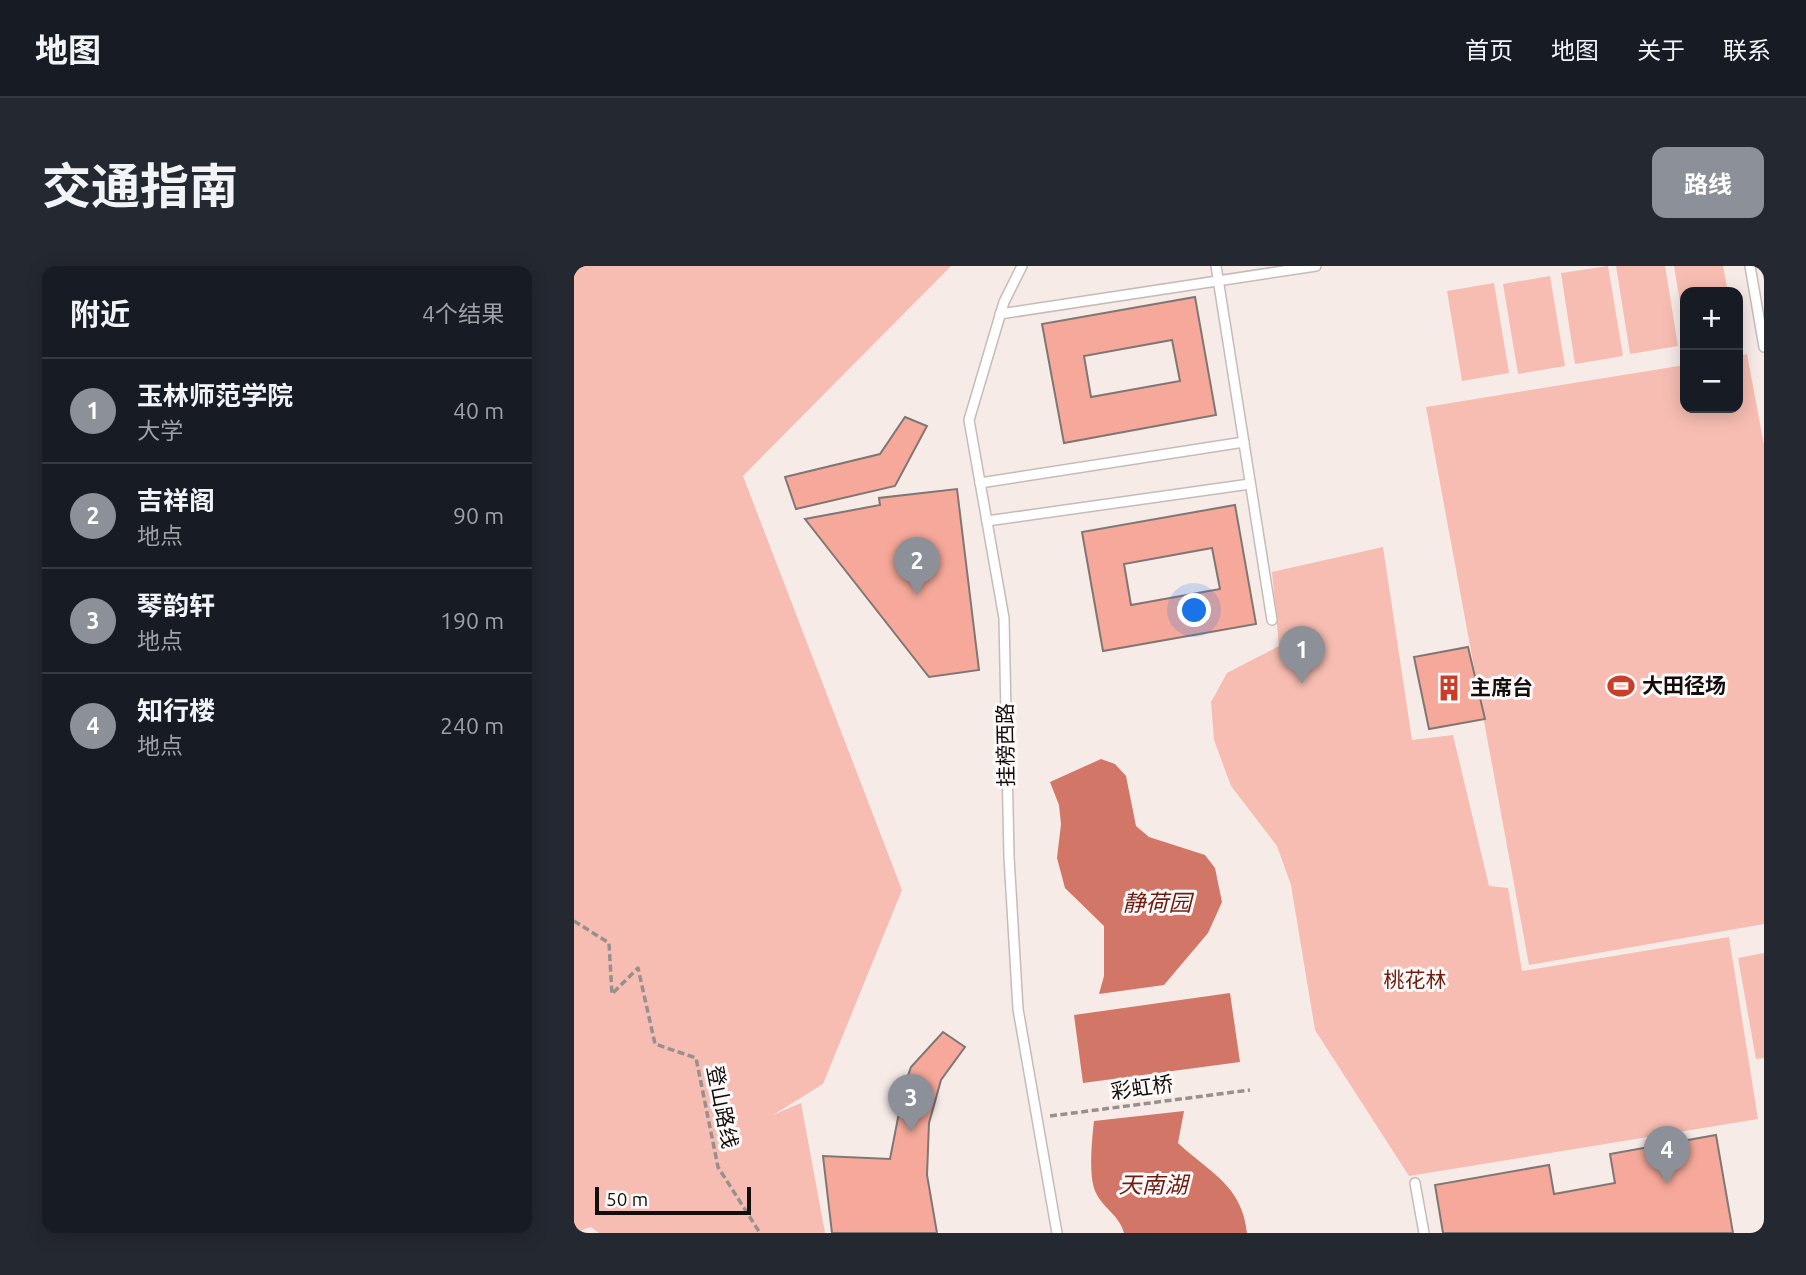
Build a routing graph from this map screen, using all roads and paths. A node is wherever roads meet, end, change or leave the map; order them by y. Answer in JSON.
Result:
{"nodes":[{"id":1,"x":1022,"y":266,"type":"edge"},
{"id":2,"x":1216,"y":266,"type":"edge"},
{"id":3,"x":1316,"y":266,"type":"edge"},
{"id":4,"x":1750,"y":266,"type":"edge"},
{"id":5,"x":1218,"y":281,"type":"junction"},
{"id":6,"x":1000,"y":314,"type":"junction"},
{"id":7,"x":1764,"y":347,"type":"edge"},
{"id":8,"x":1244,"y":442,"type":"junction"},
{"id":9,"x":980,"y":483,"type":"junction"},
{"id":10,"x":1250,"y":484,"type":"junction"},
{"id":11,"x":987,"y":520,"type":"junction"},
{"id":12,"x":1272,"y":620,"type":"dead end"},
{"id":13,"x":574,"y":921,"type":"edge"},
{"id":14,"x":1250,"y":1090,"type":"dead end"},
{"id":15,"x":1038,"y":1118,"type":"junction"},
{"id":16,"x":1415,"y":1183,"type":"dead end"},
{"id":17,"x":760,"y":1233,"type":"edge"},
{"id":18,"x":1057,"y":1233,"type":"edge"},
{"id":19,"x":1424,"y":1233,"type":"edge"}],
"edges":[{"from":1,"to":6,"type":"lane","name":"挂榜西路"},
{"from":2,"to":5,"type":"lane"},
{"from":3,"to":5,"type":"lane"},
{"from":4,"to":7,"type":"lane"},
{"from":5,"to":6,"type":"lane"},
{"from":5,"to":8,"type":"lane"},
{"from":6,"to":9,"type":"lane","name":"挂榜西路"},
{"from":8,"to":9,"type":"lane"},
{"from":8,"to":10,"type":"lane"},
{"from":9,"to":11,"type":"lane","name":"挂榜西路"},
{"from":10,"to":11,"type":"lane"},
{"from":10,"to":12,"type":"lane"},
{"from":11,"to":15,"type":"lane","name":"挂榜西路"},
{"from":13,"to":17,"type":"path","name":"登山路线"},
{"from":14,"to":15,"type":"path","name":"彩虹桥"},
{"from":15,"to":18,"type":"lane","name":"挂榜西路"},
{"from":16,"to":19,"type":"lane"}]}
